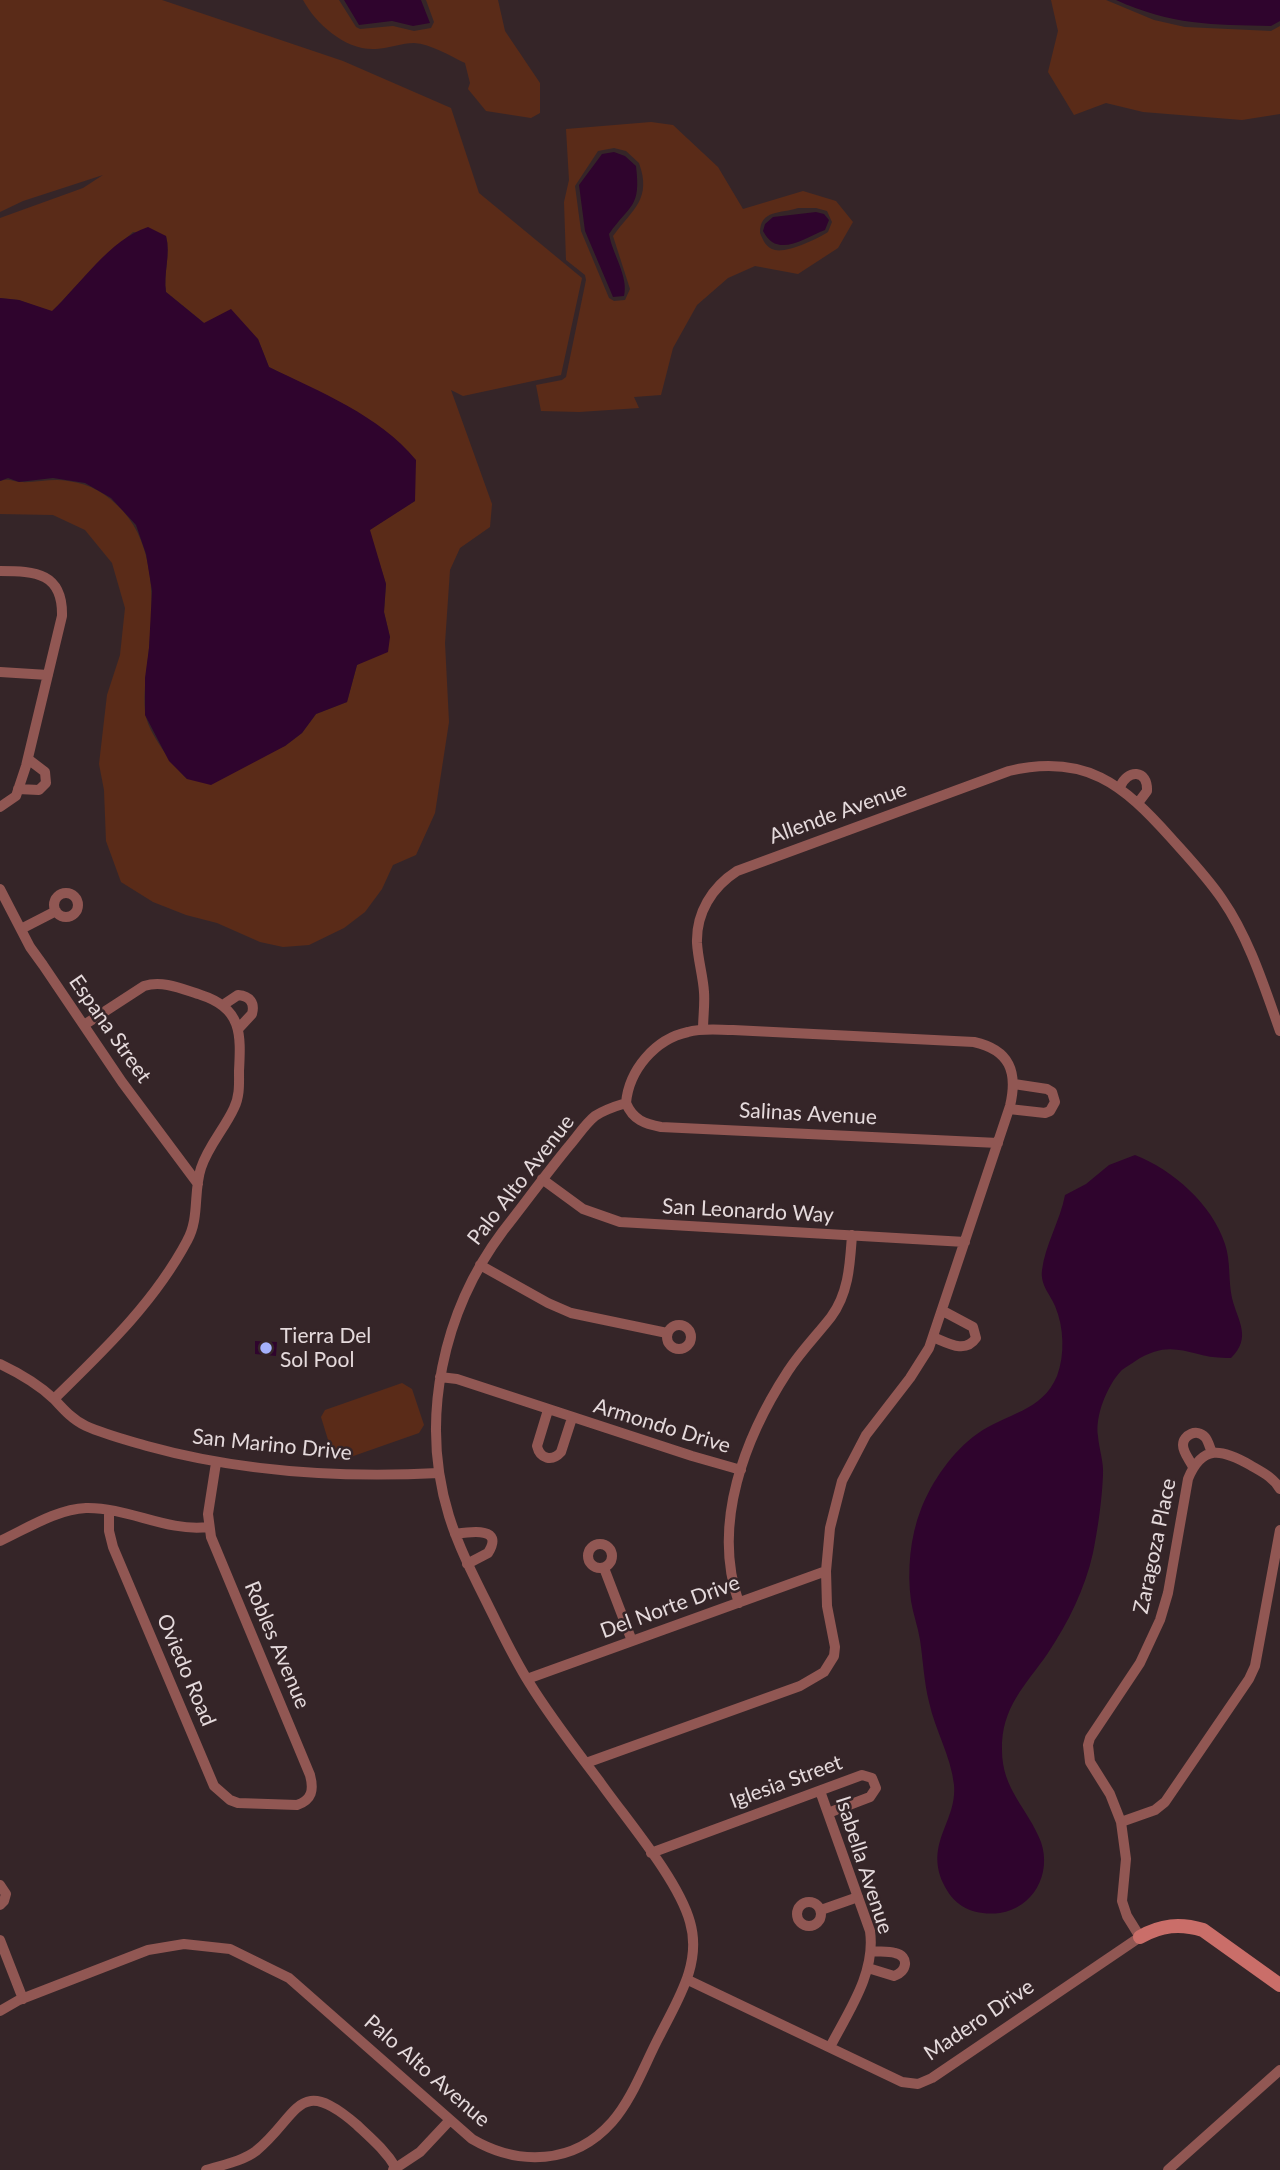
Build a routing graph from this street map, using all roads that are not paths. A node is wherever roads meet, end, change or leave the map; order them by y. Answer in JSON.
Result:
{"nodes":[{"id":1,"x":0,"y":571,"type":"edge"},
{"id":2,"x":0,"y":672,"type":"edge"},
{"id":3,"x":48,"y":675,"type":"junction"},
{"id":4,"x":28,"y":759,"type":"junction"},
{"id":5,"x":1120,"y":787,"type":"junction"},
{"id":6,"x":18,"y":789,"type":"junction"},
{"id":7,"x":1138,"y":803,"type":"junction"},
{"id":8,"x":0,"y":807,"type":"edge"},
{"id":9,"x":0,"y":889,"type":"edge"},
{"id":10,"x":56,"y":911,"type":"dead end"},
{"id":11,"x":21,"y":929,"type":"junction"},
{"id":12,"x":223,"y":1005,"type":"junction"},
{"id":13,"x":84,"y":1025,"type":"junction"},
{"id":14,"x":239,"y":1028,"type":"junction"},
{"id":15,"x":703,"y":1030,"type":"junction"},
{"id":16,"x":1280,"y":1031,"type":"edge"},
{"id":17,"x":1014,"y":1084,"type":"junction"},
{"id":18,"x":626,"y":1103,"type":"junction"},
{"id":19,"x":1009,"y":1108,"type":"junction"},
{"id":20,"x":998,"y":1143,"type":"junction"},
{"id":21,"x":542,"y":1179,"type":"junction"},
{"id":22,"x":198,"y":1184,"type":"junction"},
{"id":23,"x":852,"y":1235,"type":"junction"},
{"id":24,"x":965,"y":1242,"type":"junction"},
{"id":25,"x":480,"y":1265,"type":"junction"},
{"id":26,"x":943,"y":1311,"type":"junction"},
{"id":27,"x":667,"y":1334,"type":"dead end"},
{"id":28,"x":933,"y":1337,"type":"junction"},
{"id":29,"x":0,"y":1364,"type":"edge"},
{"id":30,"x":440,"y":1377,"type":"junction"},
{"id":31,"x":54,"y":1399,"type":"junction"},
{"id":32,"x":548,"y":1410,"type":"junction"},
{"id":33,"x":572,"y":1418,"type":"junction"},
{"id":34,"x":1207,"y":1455,"type":"junction"},
{"id":35,"x":216,"y":1463,"type":"junction"},
{"id":36,"x":1194,"y":1466,"type":"junction"},
{"id":37,"x":741,"y":1470,"type":"junction"},
{"id":38,"x":439,"y":1473,"type":"junction"},
{"id":39,"x":1280,"y":1489,"type":"edge"},
{"id":40,"x":109,"y":1510,"type":"junction"},
{"id":41,"x":208,"y":1527,"type":"junction"},
{"id":42,"x":1280,"y":1530,"type":"edge"},
{"id":43,"x":455,"y":1534,"type":"junction"},
{"id":44,"x":0,"y":1541,"type":"edge"},
{"id":45,"x":467,"y":1564,"type":"junction"},
{"id":46,"x":604,"y":1568,"type":"dead end"},
{"id":47,"x":826,"y":1571,"type":"junction"},
{"id":48,"x":739,"y":1602,"type":"junction"},
{"id":49,"x":632,"y":1641,"type":"junction"},
{"id":50,"x":527,"y":1679,"type":"junction"},
{"id":51,"x":586,"y":1763,"type":"junction"},
{"id":52,"x":820,"y":1791,"type":"junction"},
{"id":53,"x":268,"y":1804,"type":"joint"},
{"id":54,"x":828,"y":1813,"type":"junction"},
{"id":55,"x":1121,"y":1822,"type":"junction"},
{"id":56,"x":651,"y":1853,"type":"junction"},
{"id":57,"x":0,"y":1885,"type":"edge"},
{"id":58,"x":858,"y":1897,"type":"junction"},
{"id":59,"x":0,"y":1905,"type":"edge"},
{"id":60,"x":821,"y":1910,"type":"dead end"},
{"id":61,"x":1140,"y":1937,"type":"junction"},
{"id":62,"x":0,"y":1940,"type":"edge"},
{"id":63,"x":871,"y":1951,"type":"junction"},
{"id":64,"x":868,"y":1968,"type":"junction"},
{"id":65,"x":688,"y":1980,"type":"junction"},
{"id":66,"x":1280,"y":1985,"type":"edge"},
{"id":67,"x":23,"y":1999,"type":"junction"},
{"id":68,"x":0,"y":2011,"type":"edge"},
{"id":69,"x":830,"y":2048,"type":"junction"},
{"id":70,"x":1280,"y":2070,"type":"edge"},
{"id":71,"x":450,"y":2120,"type":"junction"},
{"id":72,"x":238,"y":2159,"type":"junction"},
{"id":73,"x":395,"y":2169,"type":"edge"},
{"id":74,"x":206,"y":2170,"type":"edge"},
{"id":75,"x":244,"y":2170,"type":"edge"},
{"id":76,"x":1168,"y":2170,"type":"edge"}],
"edges":[{"from":1,"to":3,"type":"street"},
{"from":2,"to":3,"type":"street"},
{"from":3,"to":4,"type":"street"},
{"from":4,"to":6,"type":"street"},
{"from":4,"to":6,"type":"street"},
{"from":5,"to":7,"type":"street","name":"Allende Avenue"},
{"from":5,"to":7,"type":"street"},
{"from":5,"to":15,"type":"street","name":"Allende Avenue"},
{"from":6,"to":8,"type":"street"},
{"from":7,"to":16,"type":"street","name":"Allende Avenue"},
{"from":9,"to":11,"type":"street","name":"Espana Street"},
{"from":10,"to":11,"type":"street"},
{"from":11,"to":13,"type":"street","name":"Espana Street"},
{"from":12,"to":13,"type":"street"},
{"from":12,"to":14,"type":"street"},
{"from":12,"to":14,"type":"street"},
{"from":13,"to":22,"type":"street","name":"Espana Street"},
{"from":14,"to":22,"type":"street"},
{"from":15,"to":17,"type":"street"},
{"from":15,"to":18,"type":"street"},
{"from":17,"to":19,"type":"street"},
{"from":17,"to":19,"type":"street"},
{"from":18,"to":20,"type":"street","name":"Salinas Avenue"},
{"from":18,"to":21,"type":"street","name":"Palo Alto Avenue"},
{"from":19,"to":20,"type":"street"},
{"from":20,"to":24,"type":"street"},
{"from":21,"to":23,"type":"street","name":"San Leonardo Way"},
{"from":21,"to":25,"type":"street","name":"Palo Alto Avenue"},
{"from":22,"to":31,"type":"street"},
{"from":23,"to":24,"type":"street","name":"San Leonardo Way"},
{"from":23,"to":37,"type":"street"},
{"from":24,"to":26,"type":"street"},
{"from":25,"to":27,"type":"street"},
{"from":25,"to":30,"type":"street","name":"Palo Alto Avenue"},
{"from":26,"to":28,"type":"street"},
{"from":26,"to":28,"type":"street"},
{"from":28,"to":47,"type":"street"},
{"from":29,"to":31,"type":"street","name":"San Marino Drive"},
{"from":30,"to":32,"type":"street","name":"Armondo Drive"},
{"from":30,"to":38,"type":"street","name":"Palo Alto Avenue"},
{"from":31,"to":35,"type":"street","name":"San Marino Drive"},
{"from":32,"to":33,"type":"street","name":"Armondo Drive"},
{"from":32,"to":33,"type":"street","name":"Armondo Drive"},
{"from":33,"to":37,"type":"street","name":"Armondo Drive"},
{"from":34,"to":36,"type":"street","name":"Zaragoza Place"},
{"from":34,"to":36,"type":"street","name":"Zaragoza Place"},
{"from":34,"to":39,"type":"street"},
{"from":35,"to":38,"type":"street","name":"San Marino Drive"},
{"from":35,"to":41,"type":"street","name":"Robles Avenue"},
{"from":36,"to":55,"type":"street","name":"Zaragoza Place"},
{"from":37,"to":48,"type":"street"},
{"from":38,"to":43,"type":"street","name":"Palo Alto Avenue"},
{"from":40,"to":41,"type":"street"},
{"from":40,"to":44,"type":"street"},
{"from":40,"to":53,"type":"street","name":"Oviedo Road"},
{"from":41,"to":53,"type":"street","name":"Robles Avenue"},
{"from":42,"to":55,"type":"street"},
{"from":43,"to":45,"type":"street","name":"Palo Alto Avenue"},
{"from":43,"to":45,"type":"street"},
{"from":45,"to":50,"type":"street","name":"Palo Alto Avenue"},
{"from":46,"to":49,"type":"street"},
{"from":47,"to":48,"type":"street","name":"Del Norte Drive"},
{"from":47,"to":51,"type":"street"},
{"from":48,"to":49,"type":"street","name":"Del Norte Drive"},
{"from":49,"to":50,"type":"street","name":"Del Norte Drive"},
{"from":50,"to":51,"type":"street","name":"Palo Alto Avenue"},
{"from":51,"to":56,"type":"street","name":"Palo Alto Avenue"},
{"from":52,"to":54,"type":"street","name":"Isabella Avenue"},
{"from":52,"to":54,"type":"street","name":"Iglesia Street"},
{"from":52,"to":56,"type":"street","name":"Iglesia Street"},
{"from":54,"to":58,"type":"street","name":"Isabella Avenue"},
{"from":55,"to":61,"type":"street","name":"Zaragoza Place"},
{"from":56,"to":65,"type":"street","name":"Palo Alto Avenue"},
{"from":57,"to":59,"type":"street"},
{"from":58,"to":60,"type":"street"},
{"from":58,"to":63,"type":"street","name":"Isabella Avenue"},
{"from":61,"to":66,"type":"street","name":"Madero Drive"},
{"from":61,"to":69,"type":"street","name":"Madero Drive"},
{"from":62,"to":67,"type":"street"},
{"from":63,"to":64,"type":"street","name":"Isabella Avenue"},
{"from":63,"to":64,"type":"street","name":"Isabella Avenue"},
{"from":64,"to":69,"type":"street","name":"Isabella Avenue"},
{"from":65,"to":69,"type":"street","name":"Madero Drive"},
{"from":65,"to":71,"type":"street","name":"Palo Alto Avenue"},
{"from":67,"to":68,"type":"street","name":"Palo Alto Avenue"},
{"from":67,"to":71,"type":"street","name":"Palo Alto Avenue"},
{"from":70,"to":76,"type":"street"},
{"from":71,"to":73,"type":"street"},
{"from":72,"to":73,"type":"street"},
{"from":72,"to":74,"type":"street"},
{"from":72,"to":75,"type":"street"}]}
